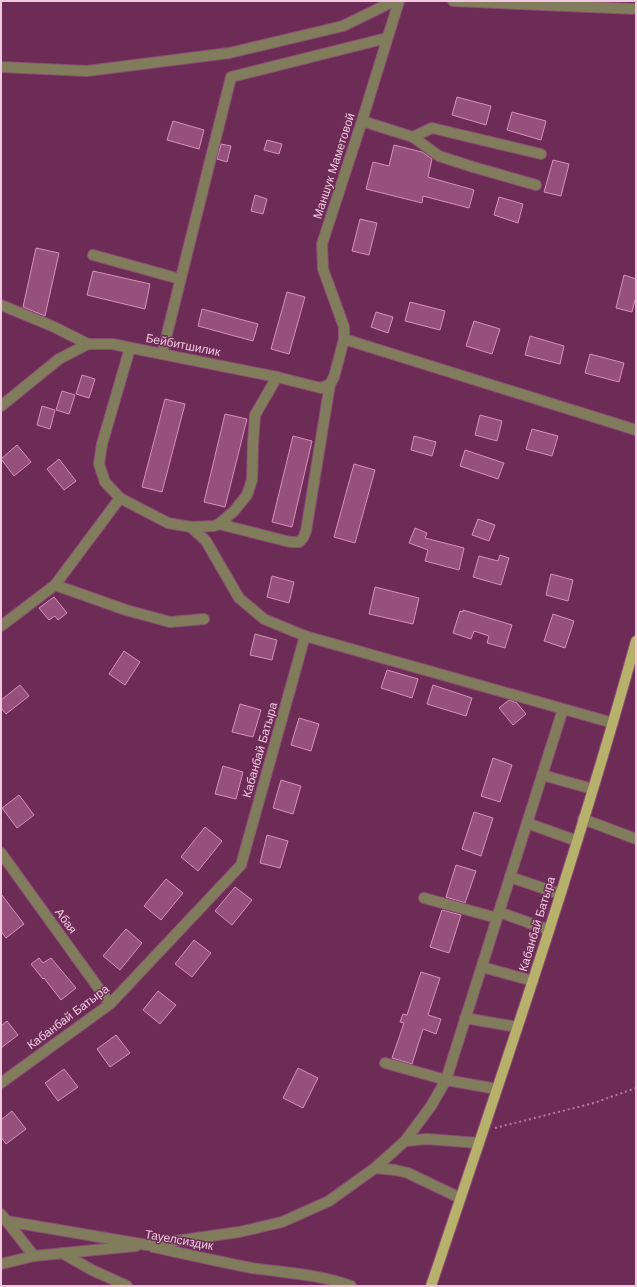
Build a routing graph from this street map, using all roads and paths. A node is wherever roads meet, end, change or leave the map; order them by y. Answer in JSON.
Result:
{"nodes":[{"id":1,"x":394,"y":1,"type":"edge"},
{"id":2,"x":399,"y":1,"type":"edge"},
{"id":3,"x":453,"y":1,"type":"edge"},
{"id":4,"x":636,"y":9,"type":"edge"},
{"id":5,"x":387,"y":38,"type":"junction"},
{"id":6,"x":1,"y":67,"type":"edge"},
{"id":7,"x":362,"y":121,"type":"junction"},
{"id":8,"x":413,"y":137,"type":"junction"},
{"id":9,"x":541,"y":154,"type":"dead end"},
{"id":10,"x":536,"y":185,"type":"dead end"},
{"id":11,"x":93,"y":255,"type":"dead end"},
{"id":12,"x":180,"y":280,"type":"junction"},
{"id":13,"x":1,"y":305,"type":"edge"},
{"id":14,"x":344,"y":339,"type":"junction"},
{"id":15,"x":88,"y":344,"type":"junction"},
{"id":16,"x":130,"y":348,"type":"junction"},
{"id":17,"x":162,"y":354,"type":"junction"},
{"id":18,"x":277,"y":377,"type":"junction"},
{"id":19,"x":330,"y":384,"type":"junction"},
{"id":20,"x":1,"y":406,"type":"edge"},
{"id":21,"x":636,"y":430,"type":"edge"},
{"id":22,"x":120,"y":498,"type":"junction"},
{"id":23,"x":219,"y":524,"type":"junction"},
{"id":24,"x":191,"y":527,"type":"junction"},
{"id":25,"x":55,"y":585,"type":"junction"},
{"id":26,"x":204,"y":619,"type":"dead end"},
{"id":27,"x":1,"y":626,"type":"edge"},
{"id":28,"x":305,"y":636,"type":"junction"},
{"id":29,"x":636,"y":641,"type":"edge"},
{"id":30,"x":563,"y":709,"type":"junction"},
{"id":31,"x":613,"y":723,"type":"junction"},
{"id":32,"x":542,"y":775,"type":"junction"},
{"id":33,"x":593,"y":789,"type":"junction"},
{"id":34,"x":583,"y":819,"type":"junction"},
{"id":35,"x":527,"y":823,"type":"junction"},
{"id":36,"x":636,"y":839,"type":"edge"},
{"id":37,"x":577,"y":841,"type":"junction"},
{"id":38,"x":1,"y":853,"type":"edge"},
{"id":39,"x":510,"y":878,"type":"junction"},
{"id":40,"x":560,"y":894,"type":"junction"},
{"id":41,"x":424,"y":898,"type":"dead end"},
{"id":42,"x":498,"y":915,"type":"junction"},
{"id":43,"x":549,"y":930,"type":"junction"},
{"id":44,"x":482,"y":966,"type":"junction"},
{"id":45,"x":533,"y":981,"type":"junction"},
{"id":46,"x":110,"y":1004,"type":"junction"},
{"id":47,"x":465,"y":1018,"type":"junction"},
{"id":48,"x":517,"y":1027,"type":"junction"},
{"id":49,"x":385,"y":1063,"type":"dead end"},
{"id":50,"x":446,"y":1080,"type":"junction"},
{"id":51,"x":1,"y":1083,"type":"edge"},
{"id":52,"x":636,"y":1088,"type":"edge"},
{"id":53,"x":497,"y":1089,"type":"junction"},
{"id":54,"x":483,"y":1131,"type":"junction"},
{"id":55,"x":405,"y":1141,"type":"junction"},
{"id":56,"x":479,"y":1143,"type":"junction"},
{"id":57,"x":375,"y":1168,"type":"junction"},
{"id":58,"x":460,"y":1198,"type":"junction"},
{"id":59,"x":4,"y":1218,"type":"edge"},
{"id":60,"x":147,"y":1245,"type":"junction"},
{"id":61,"x":62,"y":1253,"type":"junction"},
{"id":62,"x":34,"y":1256,"type":"junction"},
{"id":63,"x":1,"y":1264,"type":"edge"},
{"id":64,"x":127,"y":1286,"type":"edge"},
{"id":65,"x":351,"y":1286,"type":"edge"},
{"id":66,"x":431,"y":1286,"type":"edge"}],
"edges":[{"from":1,"to":6,"type":"street"},
{"from":2,"to":5,"type":"street","name":"Маншук Маметовой"},
{"from":3,"to":4,"type":"street"},
{"from":5,"to":7,"type":"street","name":"Маншук Маметовой"},
{"from":5,"to":12,"type":"street"},
{"from":7,"to":8,"type":"street"},
{"from":7,"to":14,"type":"street","name":"Маншук Маметовой"},
{"from":8,"to":9,"type":"street"},
{"from":8,"to":10,"type":"street"},
{"from":11,"to":12,"type":"street"},
{"from":12,"to":17,"type":"street"},
{"from":13,"to":15,"type":"street"},
{"from":14,"to":19,"type":"street"},
{"from":14,"to":21,"type":"street"},
{"from":15,"to":16,"type":"street","name":"Бейбитшилик"},
{"from":15,"to":20,"type":"street","name":"Бейбитшилик"},
{"from":16,"to":17,"type":"street","name":"Бейбитшилик"},
{"from":16,"to":22,"type":"street"},
{"from":17,"to":18,"type":"street","name":"Бейбитшилик"},
{"from":18,"to":19,"type":"street","name":"Бейбитшилик"},
{"from":18,"to":23,"type":"street"},
{"from":19,"to":23,"type":"street"},
{"from":22,"to":24,"type":"street"},
{"from":22,"to":25,"type":"street"},
{"from":23,"to":24,"type":"street"},
{"from":24,"to":28,"type":"street"},
{"from":25,"to":26,"type":"street"},
{"from":25,"to":27,"type":"street"},
{"from":28,"to":30,"type":"street"},
{"from":28,"to":46,"type":"street","name":"Кабанбай Батыра"},
{"from":29,"to":31,"type":"main road","name":"Кабанбай Батыра"},
{"from":30,"to":31,"type":"street"},
{"from":30,"to":32,"type":"street"},
{"from":31,"to":33,"type":"main road","name":"Кабанбай Батыра"},
{"from":32,"to":33,"type":"street"},
{"from":32,"to":35,"type":"street"},
{"from":33,"to":34,"type":"main road","name":"Кабанбай Батыра"},
{"from":34,"to":36,"type":"street"},
{"from":34,"to":37,"type":"main road","name":"Кабанбай Батыра"},
{"from":35,"to":37,"type":"street"},
{"from":35,"to":39,"type":"street"},
{"from":37,"to":40,"type":"main road","name":"Кабанбай Батыра"},
{"from":38,"to":46,"type":"street","name":"Абая"},
{"from":39,"to":40,"type":"street"},
{"from":39,"to":42,"type":"street"},
{"from":40,"to":43,"type":"main road","name":"Кабанбай Батыра"},
{"from":41,"to":42,"type":"street"},
{"from":42,"to":43,"type":"street"},
{"from":42,"to":44,"type":"street"},
{"from":43,"to":45,"type":"main road","name":"Кабанбай Батыра"},
{"from":44,"to":45,"type":"street"},
{"from":44,"to":47,"type":"street"},
{"from":45,"to":48,"type":"main road","name":"Кабанбай Батыра"},
{"from":46,"to":51,"type":"street","name":"Кабанбай Батыра"},
{"from":47,"to":48,"type":"street"},
{"from":47,"to":50,"type":"street"},
{"from":48,"to":53,"type":"main road","name":"Кабанбай Батыра"},
{"from":49,"to":50,"type":"street"},
{"from":50,"to":53,"type":"street"},
{"from":50,"to":55,"type":"street"},
{"from":52,"to":54,"type":"path"},
{"from":53,"to":54,"type":"main road","name":"Кабанбай Батыра"},
{"from":54,"to":56,"type":"main road","name":"Кабанбай Батыра"},
{"from":55,"to":56,"type":"street"},
{"from":55,"to":57,"type":"street"},
{"from":56,"to":58,"type":"main road","name":"Кабанбай Батыра"},
{"from":57,"to":58,"type":"street"},
{"from":57,"to":60,"type":"street"},
{"from":58,"to":66,"type":"main road","name":"Кабанбай Батыра"},
{"from":59,"to":60,"type":"street"},
{"from":59,"to":62,"type":"street"},
{"from":60,"to":61,"type":"street","name":"Тауелсиздик"},
{"from":60,"to":65,"type":"street","name":"Тауелсиздик"},
{"from":61,"to":62,"type":"street","name":"Тауелсиздик"},
{"from":61,"to":64,"type":"street"},
{"from":62,"to":63,"type":"street","name":"Тауелсиздик"}]}
